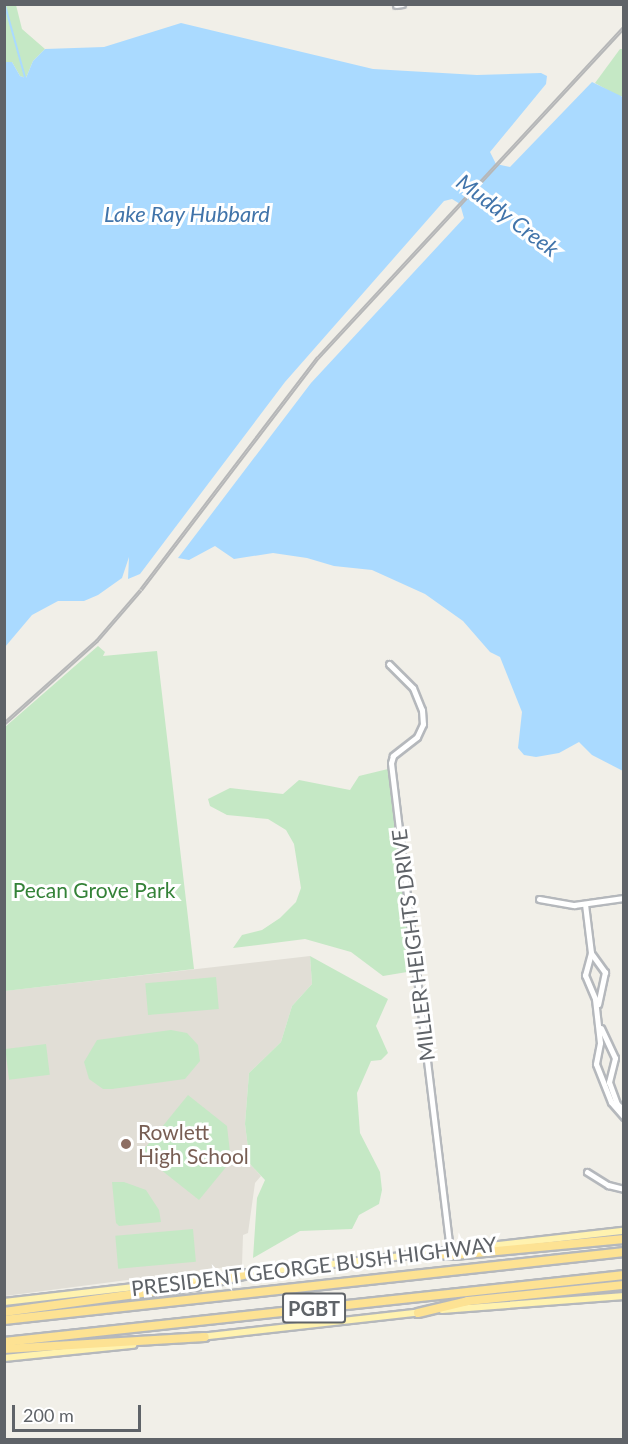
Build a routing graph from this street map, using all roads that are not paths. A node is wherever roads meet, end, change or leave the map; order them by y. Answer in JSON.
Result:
{"nodes":[{"id":1,"x":402,"y":4,"type":"edge"},
{"id":2,"x":396,"y":5,"type":"edge"},
{"id":3,"x":389,"y":664,"type":"dead end"},
{"id":4,"x":624,"y":898,"type":"edge"},
{"id":5,"x":539,"y":899,"type":"dead end"},
{"id":6,"x":585,"y":904,"type":"junction"},
{"id":7,"x":591,"y":953,"type":"junction"},
{"id":8,"x":599,"y":1022,"type":"junction"},
{"id":9,"x":621,"y":1109,"type":"edge"},
{"id":10,"x":624,"y":1117,"type":"edge"},
{"id":11,"x":587,"y":1172,"type":"dead end"},
{"id":12,"x":624,"y":1189,"type":"edge"},
{"id":13,"x":624,"y":1231,"type":"edge"},
{"id":14,"x":624,"y":1239,"type":"edge"},
{"id":15,"x":450,"y":1251,"type":"junction"},
{"id":16,"x":624,"y":1252,"type":"edge"},
{"id":17,"x":434,"y":1254,"type":"junction"},
{"id":18,"x":248,"y":1274,"type":"junction"},
{"id":19,"x":624,"y":1275,"type":"edge"},
{"id":20,"x":624,"y":1285,"type":"edge"},
{"id":21,"x":624,"y":1296,"type":"edge"},
{"id":22,"x":4,"y":1302,"type":"edge"},
{"id":23,"x":4,"y":1312,"type":"edge"},
{"id":24,"x":418,"y":1312,"type":"junction"},
{"id":25,"x":4,"y":1320,"type":"edge"},
{"id":26,"x":205,"y":1336,"type":"junction"},
{"id":27,"x":4,"y":1342,"type":"edge"},
{"id":28,"x":4,"y":1349,"type":"edge"},
{"id":29,"x":4,"y":1358,"type":"edge"}],
"edges":[{"from":1,"to":2,"type":"street"},
{"from":3,"to":15,"type":"street","name":"MILLER HEIGHTS DRIVE"},
{"from":4,"to":6,"type":"street"},
{"from":5,"to":6,"type":"street"},
{"from":6,"to":7,"type":"street"},
{"from":7,"to":8,"type":"street"},
{"from":7,"to":8,"type":"street"},
{"from":8,"to":9,"type":"street"},
{"from":8,"to":9,"type":"street"},
{"from":9,"to":10,"type":"street"},
{"from":11,"to":12,"type":"street"},
{"from":13,"to":15,"type":"main road","name":"PRESIDENT GEORGE BUSH HIGHWAY"},
{"from":14,"to":17,"type":"highway"},
{"from":15,"to":17,"type":"main road","name":"PRESIDENT GEORGE BUSH HIGHWAY"},
{"from":16,"to":25,"type":"highway","number":"PGBT"},
{"from":17,"to":18,"type":"main road","name":"PRESIDENT GEORGE BUSH HIGHWAY"},
{"from":18,"to":22,"type":"main road","name":"PRESIDENT GEORGE BUSH HIGHWAY"},
{"from":18,"to":23,"type":"highway"},
{"from":19,"to":27,"type":"highway","number":"PGBT"},
{"from":20,"to":24,"type":"highway"},
{"from":21,"to":24,"type":"main road"},
{"from":24,"to":26,"type":"main road"},
{"from":26,"to":28,"type":"highway"},
{"from":26,"to":29,"type":"main road"}]}
